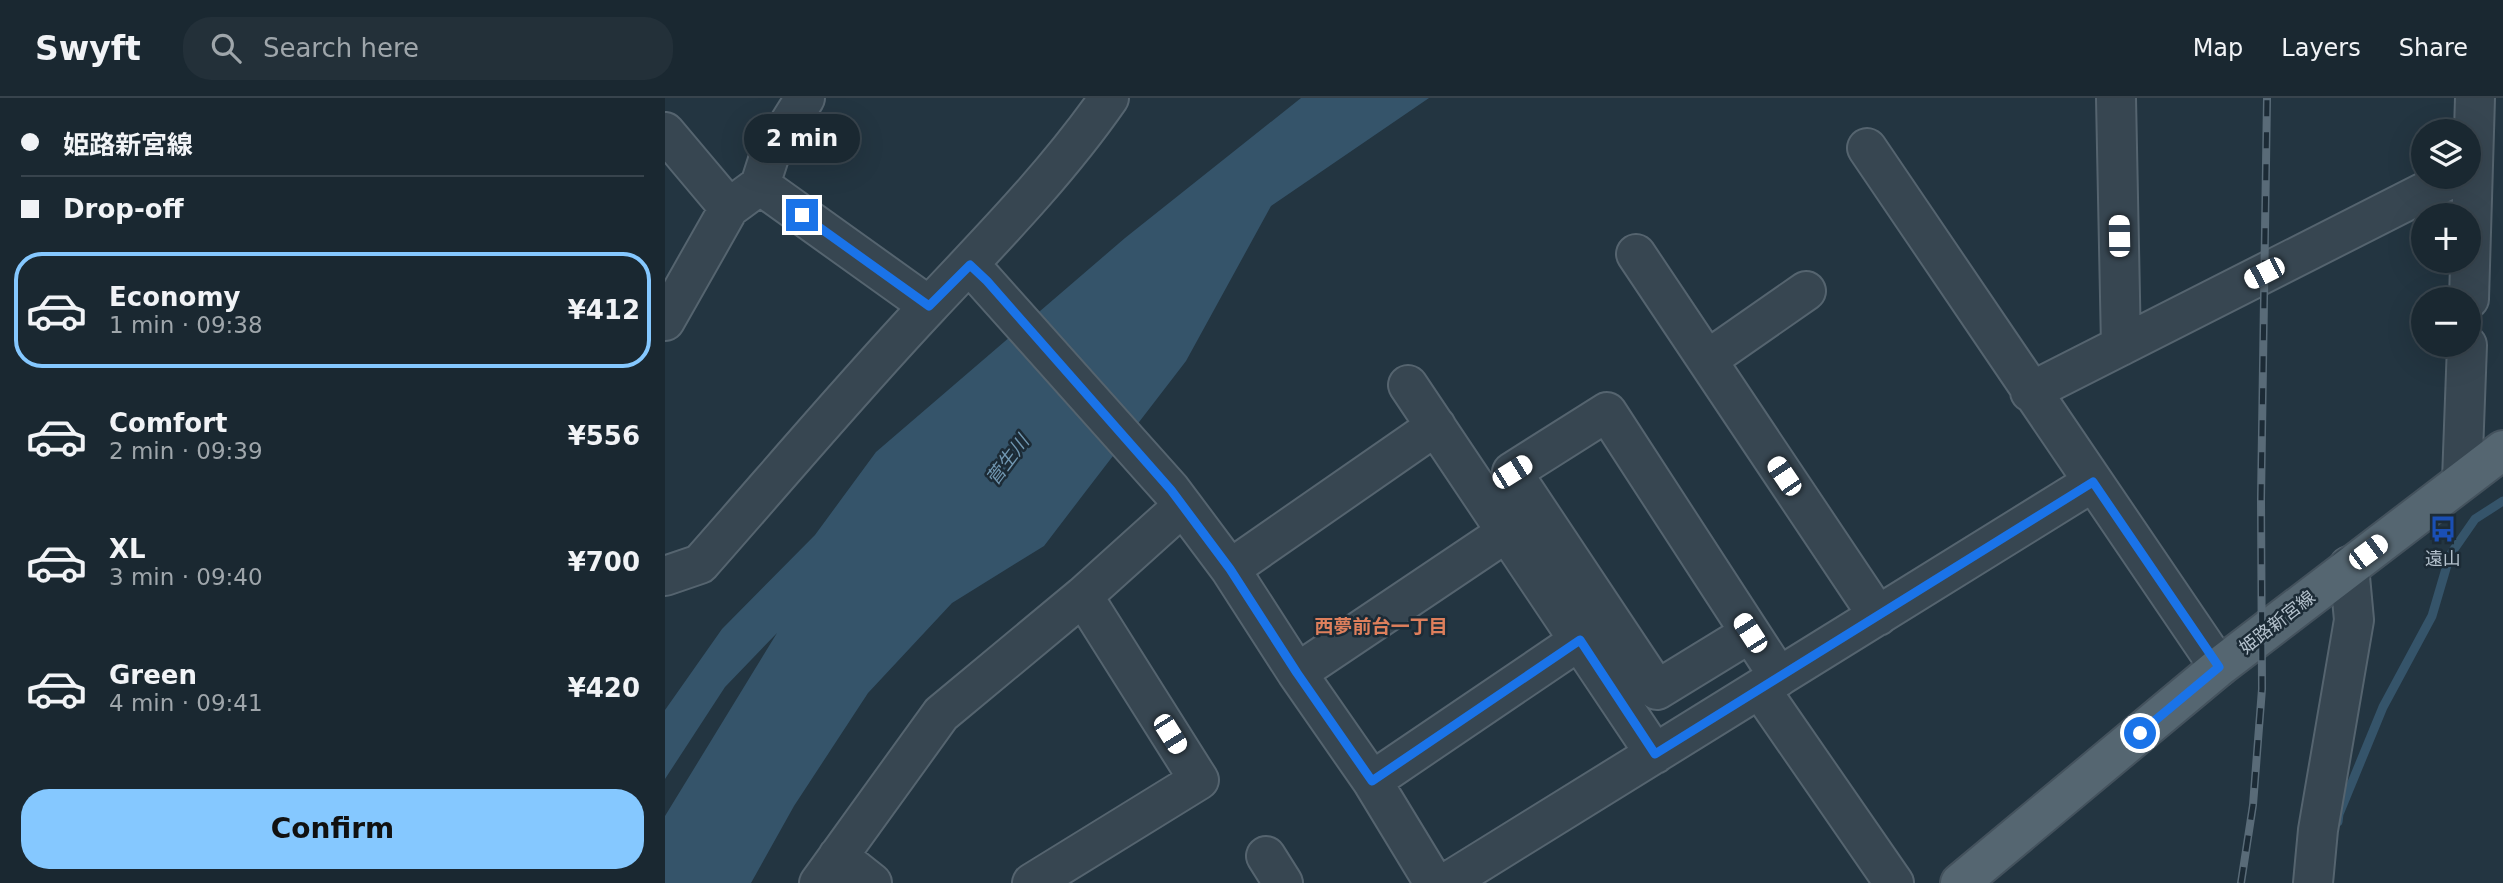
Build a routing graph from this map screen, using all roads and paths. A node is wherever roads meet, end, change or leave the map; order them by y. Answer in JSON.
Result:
{"nodes":[{"id":1,"x":805,"y":98,"type":"edge"},
{"id":2,"x":1109,"y":98,"type":"edge"},
{"id":3,"x":2116,"y":98,"type":"edge"},
{"id":4,"x":2475,"y":98,"type":"edge"},
{"id":5,"x":2475,"y":119,"type":"edge"},
{"id":6,"x":665,"y":132,"type":"edge"},
{"id":7,"x":1867,"y":148,"type":"dead end"},
{"id":8,"x":759,"y":185,"type":"junction"},
{"id":9,"x":2430,"y":189,"type":"edge"},
{"id":10,"x":2474,"y":189,"type":"edge"},
{"id":11,"x":729,"y":208,"type":"junction"},
{"id":12,"x":1636,"y":254,"type":"dead end"},
{"id":13,"x":978,"y":273,"type":"junction"},
{"id":14,"x":2470,"y":287,"type":"edge"},
{"id":15,"x":1806,"y":291,"type":"dead end"},
{"id":16,"x":929,"y":306,"type":"junction"},
{"id":17,"x":665,"y":321,"type":"edge"},
{"id":18,"x":2121,"y":346,"type":"junction"},
{"id":19,"x":2467,"y":357,"type":"edge"},
{"id":20,"x":1707,"y":360,"type":"junction"},
{"id":21,"x":1408,"y":385,"type":"dead end"},
{"id":22,"x":2030,"y":391,"type":"junction"},
{"id":23,"x":1436,"y":426,"type":"junction"},
{"id":24,"x":2503,"y":450,"type":"edge"},
{"id":25,"x":2462,"y":480,"type":"junction"},
{"id":26,"x":2093,"y":482,"type":"junction"},
{"id":27,"x":1177,"y":498,"type":"junction"},
{"id":28,"x":1507,"y":531,"type":"junction"},
{"id":29,"x":2349,"y":566,"type":"junction"},
{"id":30,"x":1230,"y":569,"type":"junction"},
{"id":31,"x":665,"y":576,"type":"edge"},
{"id":32,"x":1083,"y":596,"type":"junction"},
{"id":33,"x":1878,"y":616,"type":"junction"},
{"id":34,"x":1750,"y":633,"type":"dead end"},
{"id":35,"x":1580,"y":640,"type":"junction"},
{"id":36,"x":2219,"y":667,"type":"junction"},
{"id":37,"x":1297,"y":673,"type":"junction"},
{"id":38,"x":1770,"y":683,"type":"junction"},
{"id":39,"x":1655,"y":754,"type":"junction"},
{"id":40,"x":1372,"y":781,"type":"junction"},
{"id":41,"x":829,"y":869,"type":"edge"},
{"id":42,"x":872,"y":883,"type":"edge"},
{"id":43,"x":1032,"y":883,"type":"edge"},
{"id":44,"x":1434,"y":883,"type":"edge"},
{"id":45,"x":1446,"y":883,"type":"edge"},
{"id":46,"x":1894,"y":883,"type":"edge"},
{"id":47,"x":1960,"y":883,"type":"edge"},
{"id":48,"x":2313,"y":883,"type":"edge"}],
"edges":[{"from":1,"to":8,"type":"street"},
{"from":2,"to":13,"type":"street"},
{"from":3,"to":18,"type":"street"},
{"from":4,"to":5,"type":"street"},
{"from":6,"to":11,"type":"street"},
{"from":7,"to":22,"type":"street"},
{"from":8,"to":11,"type":"street"},
{"from":8,"to":16,"type":"street"},
{"from":9,"to":18,"type":"street"},
{"from":10,"to":14,"type":"street"},
{"from":11,"to":17,"type":"street"},
{"from":12,"to":20,"type":"street"},
{"from":13,"to":16,"type":"street"},
{"from":13,"to":27,"type":"street"},
{"from":15,"to":20,"type":"street"},
{"from":16,"to":31,"type":"street"},
{"from":18,"to":22,"type":"street"},
{"from":19,"to":25,"type":"street"},
{"from":20,"to":33,"type":"street"},
{"from":21,"to":23,"type":"street"},
{"from":22,"to":26,"type":"street"},
{"from":23,"to":28,"type":"street"},
{"from":23,"to":30,"type":"street"},
{"from":24,"to":25,"type":"main road","name":"姫路新宮線"},
{"from":25,"to":29,"type":"main road","name":"姫路新宮線"},
{"from":26,"to":33,"type":"street"},
{"from":26,"to":36,"type":"street"},
{"from":27,"to":30,"type":"street"},
{"from":27,"to":32,"type":"street"},
{"from":28,"to":35,"type":"street"},
{"from":28,"to":37,"type":"street"},
{"from":29,"to":36,"type":"main road","name":"姫路新宮線"},
{"from":29,"to":48,"type":"street"},
{"from":30,"to":37,"type":"street"},
{"from":32,"to":41,"type":"street"},
{"from":32,"to":43,"type":"street"},
{"from":33,"to":38,"type":"street"},
{"from":34,"to":38,"type":"street"},
{"from":35,"to":39,"type":"street"},
{"from":35,"to":40,"type":"street"},
{"from":36,"to":47,"type":"main road","name":"姫路新宮線"},
{"from":37,"to":40,"type":"street"},
{"from":38,"to":39,"type":"street"},
{"from":38,"to":46,"type":"street"},
{"from":39,"to":45,"type":"street"},
{"from":40,"to":44,"type":"street"},
{"from":41,"to":42,"type":"street"}]}
